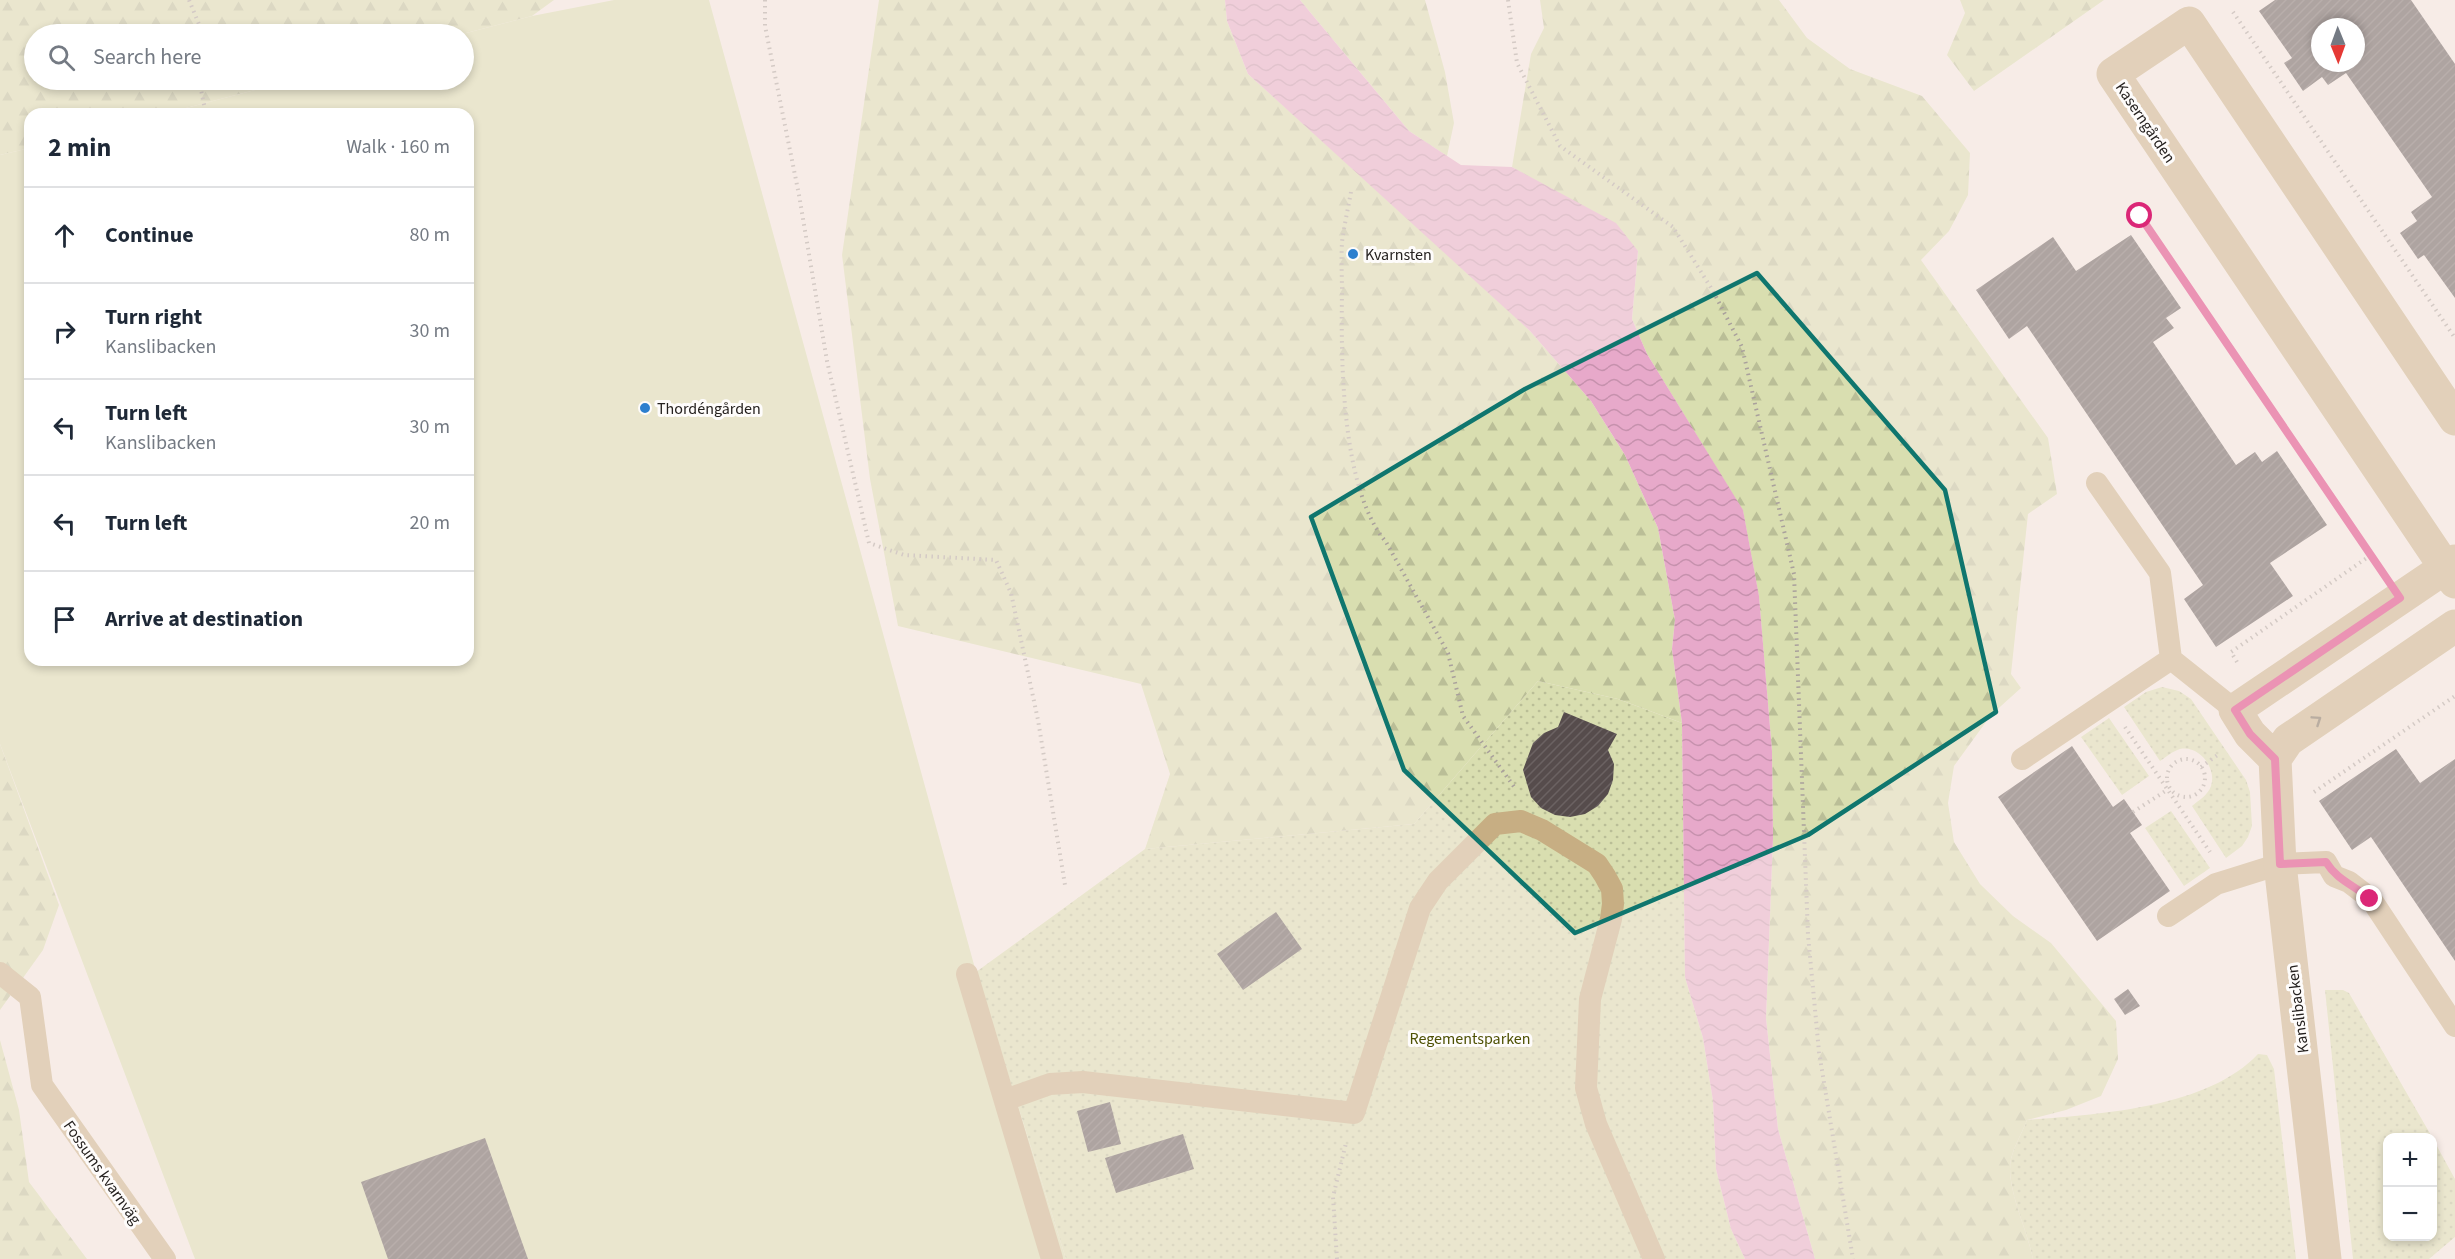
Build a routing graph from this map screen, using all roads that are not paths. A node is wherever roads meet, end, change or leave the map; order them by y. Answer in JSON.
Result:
{"nodes":[{"id":1,"x":2454,"y":414,"type":"edge"},
{"id":2,"x":2097,"y":483,"type":"dead end"},
{"id":3,"x":2452,"y":570,"type":"edge"},
{"id":4,"x":2455,"y":626,"type":"edge"},
{"id":5,"x":2171,"y":659,"type":"junction"},
{"id":6,"x":2235,"y":710,"type":"junction"},
{"id":7,"x":2022,"y":759,"type":"dead end"},
{"id":8,"x":2275,"y":759,"type":"junction"},
{"id":9,"x":2280,"y":864,"type":"junction"},
{"id":10,"x":2168,"y":916,"type":"dead end"},
{"id":11,"x":0,"y":973,"type":"edge"},
{"id":12,"x":967,"y":974,"type":"dead end"},
{"id":13,"x":2455,"y":1026,"type":"edge"},
{"id":14,"x":1005,"y":1100,"type":"junction"},
{"id":15,"x":165,"y":1259,"type":"edge"},
{"id":16,"x":1052,"y":1259,"type":"edge"},
{"id":17,"x":1654,"y":1259,"type":"edge"},
{"id":18,"x":2325,"y":1259,"type":"edge"}],
"edges":[{"from":1,"to":3,"type":"street","name":"Kaserngården"},
{"from":2,"to":5,"type":"lane"},
{"from":3,"to":6,"type":"street"},
{"from":8,"to":4,"type":"street","one_way":true},
{"from":5,"to":6,"type":"lane"},
{"from":5,"to":7,"type":"lane"},
{"from":6,"to":8,"type":"street"},
{"from":8,"to":9,"type":"street","name":"Kanslibacken"},
{"from":9,"to":10,"type":"lane"},
{"from":9,"to":13,"type":"lane"},
{"from":9,"to":18,"type":"street","name":"Kanslibacken"},
{"from":11,"to":15,"type":"lane","name":"Fossums kvarnväg"},
{"from":12,"to":14,"type":"lane"},
{"from":14,"to":16,"type":"lane"},
{"from":14,"to":17,"type":"lane"}]}
